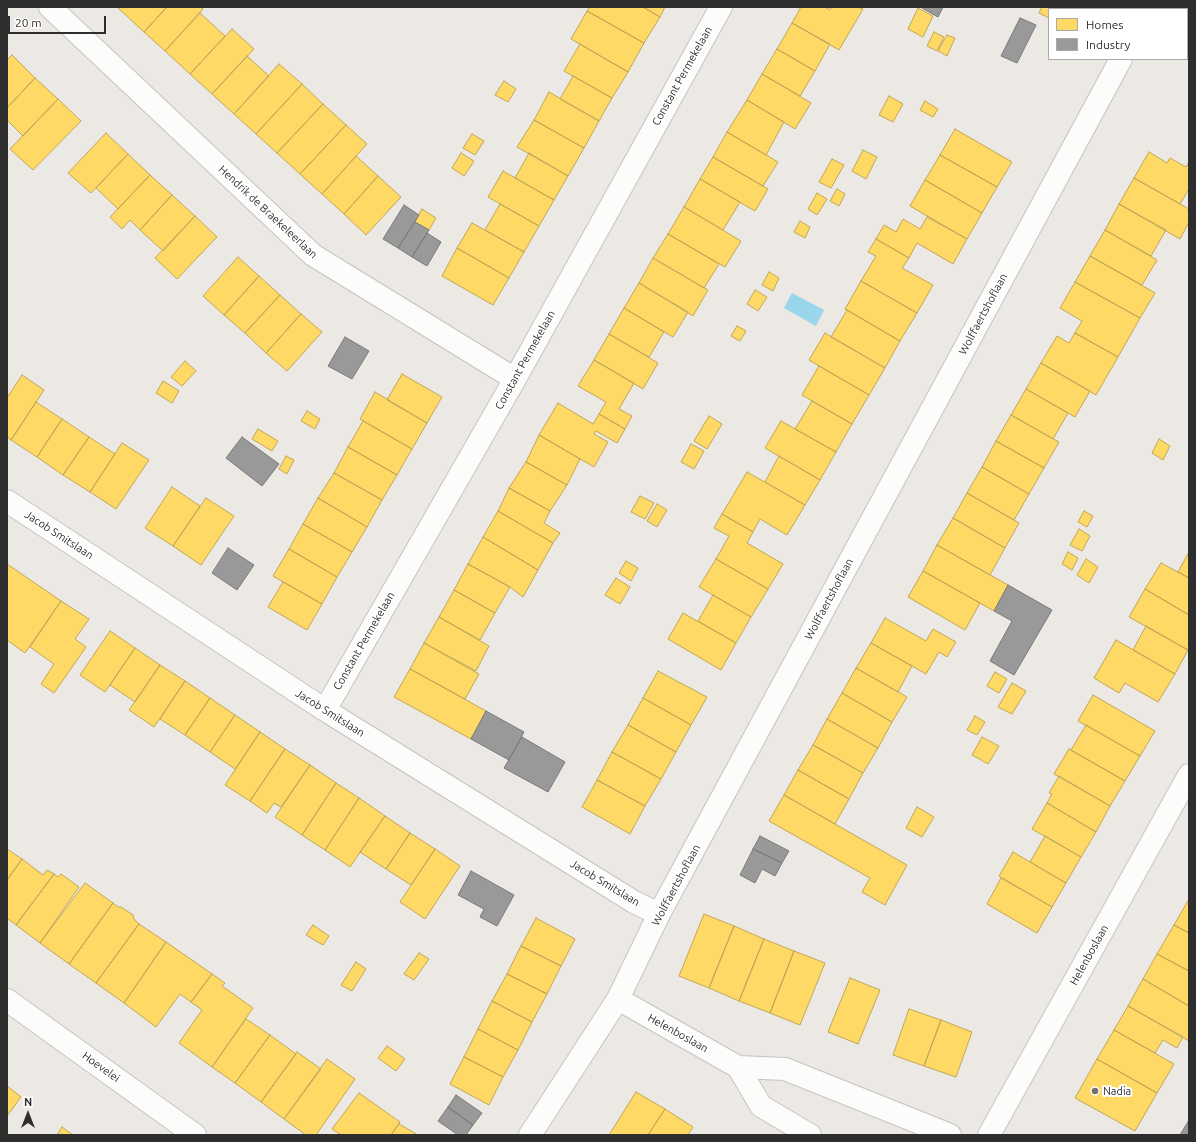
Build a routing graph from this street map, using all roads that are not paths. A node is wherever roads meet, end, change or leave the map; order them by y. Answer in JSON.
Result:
{"nodes":[{"id":1,"x":50,"y":7,"type":"edge"},
{"id":2,"x":721,"y":7,"type":"edge"},
{"id":3,"x":1120,"y":60,"type":"edge"},
{"id":4,"x":515,"y":379,"type":"junction"},
{"id":5,"x":7,"y":501,"type":"edge"},
{"id":6,"x":325,"y":710,"type":"junction"},
{"id":7,"x":1189,"y":775,"type":"edge"},
{"id":8,"x":659,"y":914,"type":"junction"},
{"id":9,"x":618,"y":999,"type":"junction"},
{"id":10,"x":7,"y":1000,"type":"edge"},
{"id":11,"x":738,"y":1067,"type":"junction"},
{"id":12,"x":195,"y":1135,"type":"edge"},
{"id":13,"x":530,"y":1135,"type":"edge"},
{"id":14,"x":810,"y":1135,"type":"edge"},
{"id":15,"x":950,"y":1135,"type":"edge"},
{"id":16,"x":989,"y":1135,"type":"edge"}],
"edges":[{"from":1,"to":4,"type":"street","name":"Hendrik de Braekeleerlaan"},
{"from":2,"to":4,"type":"street","name":"Constant Permekelaan"},
{"from":3,"to":8,"type":"street","name":"Wolffaertshoflaan"},
{"from":4,"to":6,"type":"street","name":"Constant Permekelaan"},
{"from":5,"to":6,"type":"street","name":"Jacob Smitslaan"},
{"from":6,"to":8,"type":"street","name":"Jacob Smitslaan"},
{"from":7,"to":16,"type":"street","name":"Helenboslaan"},
{"from":8,"to":9,"type":"street","name":"Wolffaertshoflaan"},
{"from":9,"to":11,"type":"street","name":"Helenboslaan"},
{"from":9,"to":13,"type":"street","name":"Wolffaertshoflaan"},
{"from":10,"to":12,"type":"street","name":"Hoevelei"},
{"from":11,"to":14,"type":"street","name":"Helenboslaan"},
{"from":11,"to":15,"type":"street","name":"Helenboslaan"}]}
